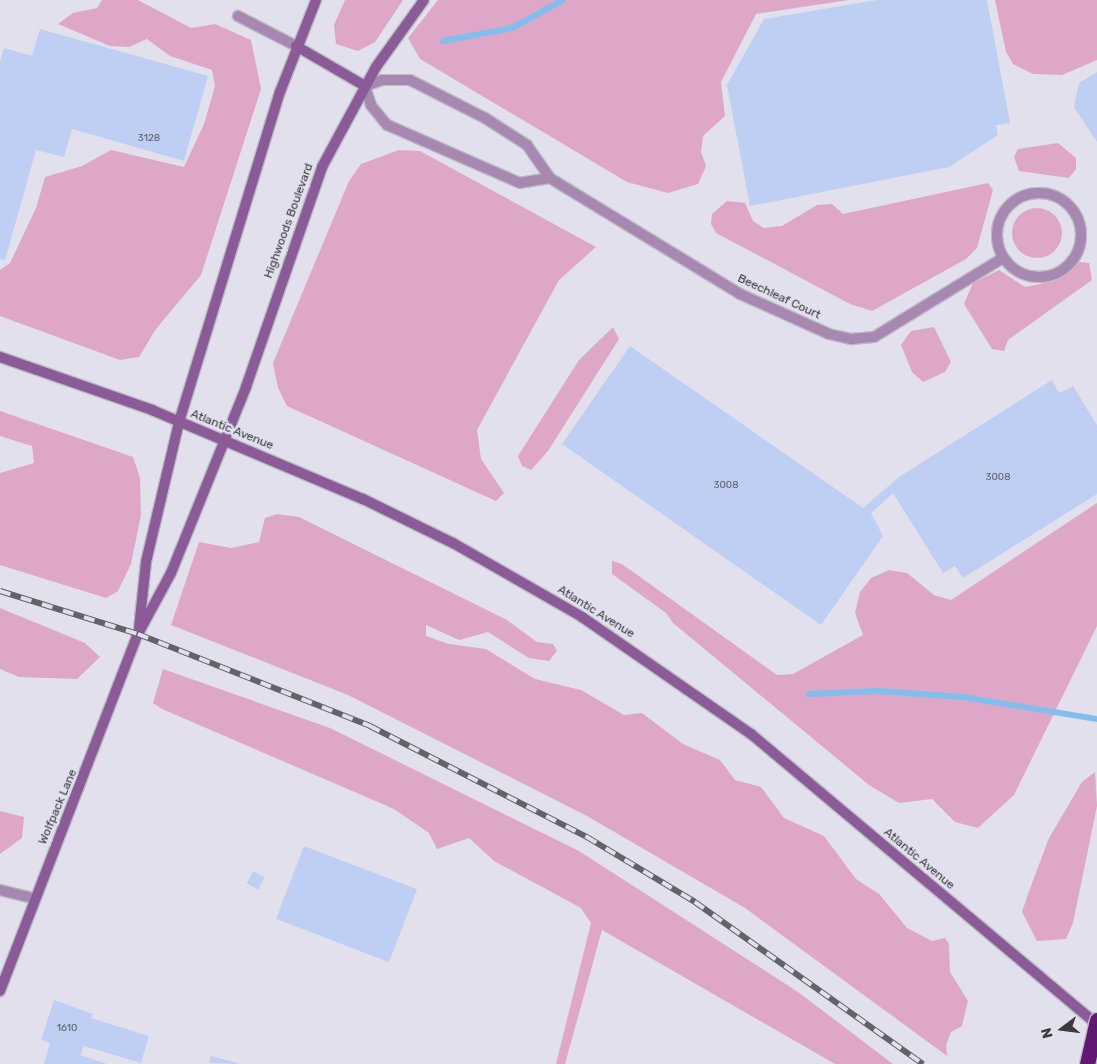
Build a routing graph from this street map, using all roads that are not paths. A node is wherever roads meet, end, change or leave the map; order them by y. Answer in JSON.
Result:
{"nodes":[{"id":1,"x":316,"y":0,"type":"edge"},
{"id":2,"x":424,"y":0,"type":"edge"},
{"id":3,"x":238,"y":16,"type":"dead end"},
{"id":4,"x":296,"y":46,"type":"junction"},
{"id":5,"x":365,"y":86,"type":"junction"},
{"id":6,"x":550,"y":178,"type":"junction"},
{"id":7,"x":1003,"y":258,"type":"junction"},
{"id":8,"x":0,"y":357,"type":"edge"},
{"id":9,"x":179,"y":422,"type":"junction"},
{"id":10,"x":223,"y":440,"type":"junction"},
{"id":11,"x":138,"y":634,"type":"junction"},
{"id":12,"x":0,"y":890,"type":"edge"},
{"id":13,"x":32,"y":898,"type":"junction"},
{"id":14,"x":0,"y":990,"type":"edge"},
{"id":15,"x":1097,"y":1020,"type":"edge"},
{"id":16,"x":1097,"y":1024,"type":"edge"},
{"id":17,"x":1087,"y":1064,"type":"edge"}],
"edges":[{"from":1,"to":4,"type":"main road"},
{"from":2,"to":5,"type":"main road","name":"Highwoods Boulevard"},
{"from":3,"to":4,"type":"street"},
{"from":4,"to":5,"type":"main road"},
{"from":4,"to":9,"type":"main road"},
{"from":5,"to":6,"type":"street","name":"Beechleaf Court"},
{"from":5,"to":6,"type":"street"},
{"from":5,"to":10,"type":"main road","name":"Highwoods Boulevard"},
{"from":6,"to":7,"type":"street","name":"Beechleaf Court"},
{"from":7,"to":7,"type":"street"},
{"from":8,"to":9,"type":"main road","name":"Atlantic Avenue"},
{"from":9,"to":10,"type":"main road","name":"Atlantic Avenue"},
{"from":9,"to":11,"type":"main road","name":"Wolfpack Lane"},
{"from":10,"to":11,"type":"main road","name":"Wolfpack Lane"},
{"from":10,"to":16,"type":"main road","name":"Atlantic Avenue"},
{"from":11,"to":13,"type":"main road","name":"Wolfpack Lane"},
{"from":12,"to":13,"type":"street"},
{"from":13,"to":14,"type":"main road","name":"Wolfpack Lane"},
{"from":15,"to":17,"type":"highway","bridge":true}]}
